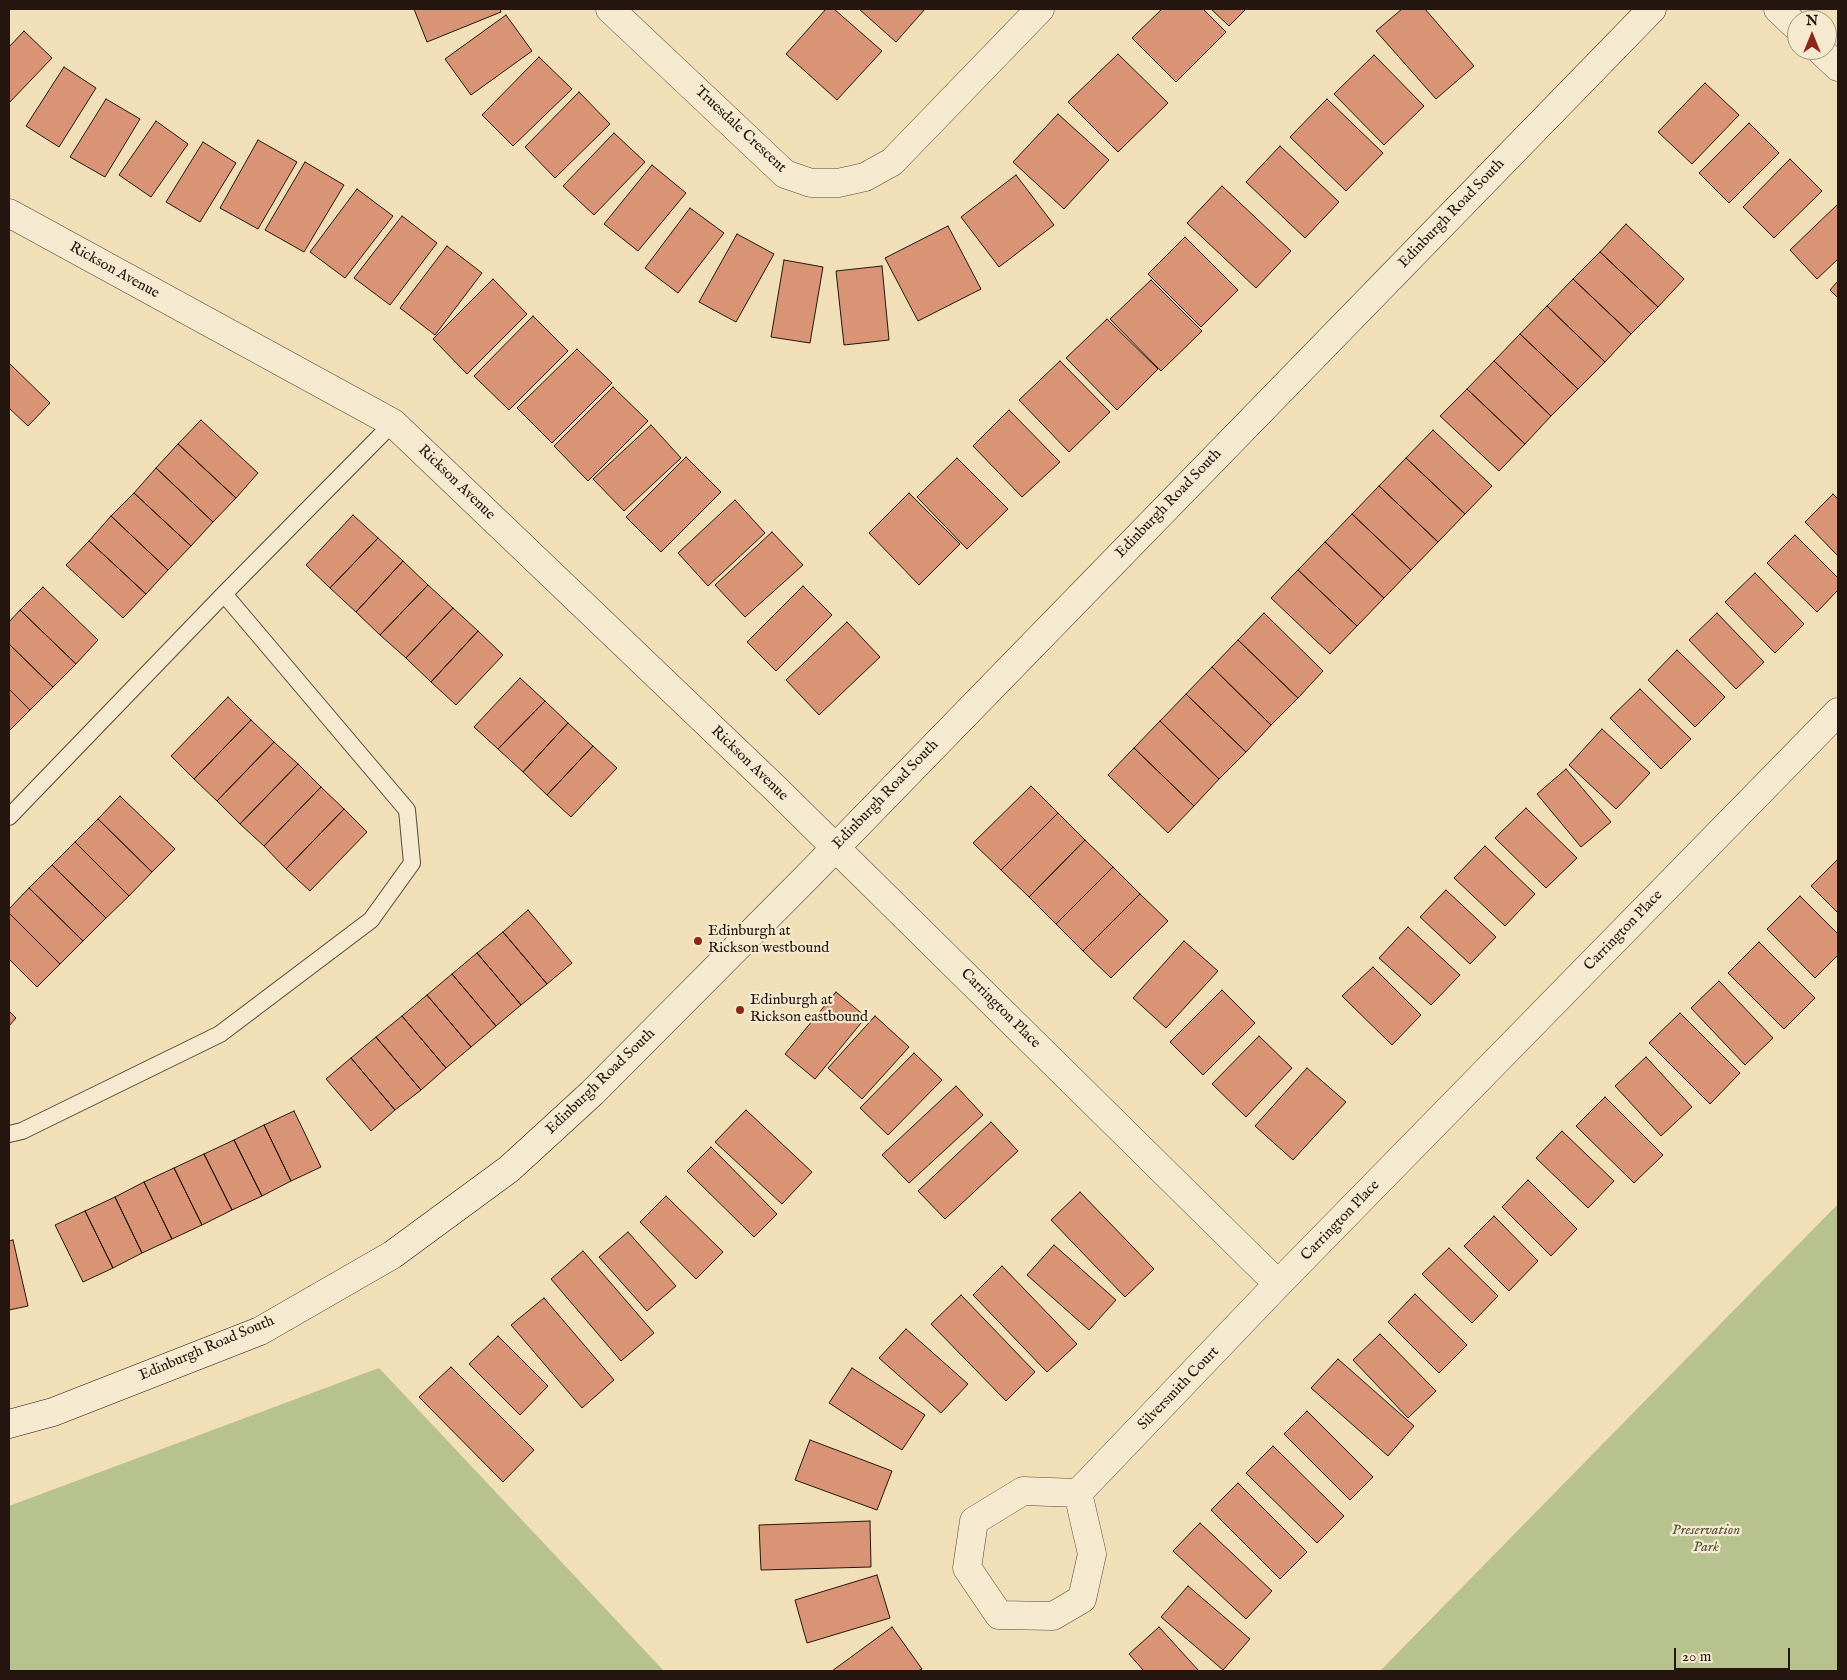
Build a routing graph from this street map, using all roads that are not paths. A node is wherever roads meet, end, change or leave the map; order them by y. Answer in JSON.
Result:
{"nodes":[{"id":1,"x":610,"y":9,"type":"edge"},
{"id":2,"x":1040,"y":9,"type":"edge"},
{"id":3,"x":1652,"y":9,"type":"edge"},
{"id":4,"x":1778,"y":9,"type":"edge"},
{"id":5,"x":1787,"y":18,"type":"edge"},
{"id":6,"x":9,"y":213,"type":"edge"},
{"id":7,"x":393,"y":423,"type":"junction"},
{"id":8,"x":224,"y":594,"type":"junction"},
{"id":9,"x":1838,"y":712,"type":"edge"},
{"id":10,"x":9,"y":817,"type":"edge"},
{"id":11,"x":834,"y":848,"type":"junction"},
{"id":12,"x":9,"y":1134,"type":"edge"},
{"id":13,"x":1278,"y":1284,"type":"junction"},
{"id":14,"x":9,"y":1424,"type":"edge"},
{"id":15,"x":1078,"y":1493,"type":"junction"}],
"edges":[{"from":1,"to":2,"type":"street","name":"Truesdale Crescent"},
{"from":3,"to":11,"type":"street","name":"Edinburgh Road South"},
{"from":4,"to":5,"type":"street"},
{"from":6,"to":7,"type":"street","name":"Rickson Avenue"},
{"from":7,"to":8,"type":"lane"},
{"from":7,"to":11,"type":"street","name":"Rickson Avenue"},
{"from":8,"to":10,"type":"lane"},
{"from":8,"to":12,"type":"lane"},
{"from":9,"to":13,"type":"street","name":"Carrington Place"},
{"from":11,"to":13,"type":"street","name":"Carrington Place"},
{"from":11,"to":14,"type":"street","name":"Edinburgh Road South"},
{"from":13,"to":15,"type":"street","name":"Silversmith Court"},
{"from":15,"to":15,"type":"street"}]}
